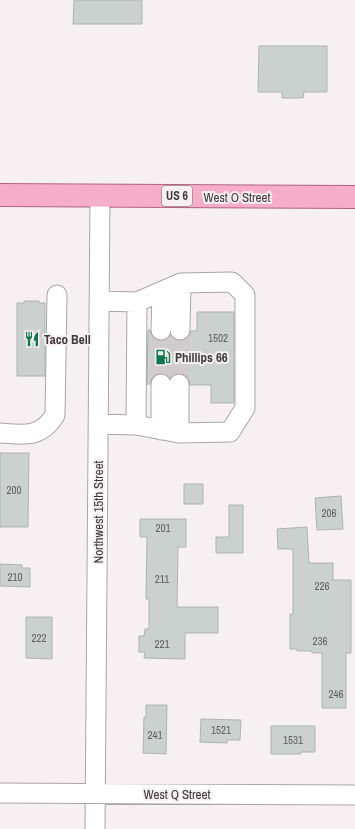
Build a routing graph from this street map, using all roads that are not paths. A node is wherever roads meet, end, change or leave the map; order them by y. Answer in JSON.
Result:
{"nodes":[{"id":1,"x":0,"y":195,"type":"edge"},
{"id":2,"x":100,"y":196,"type":"junction"},
{"id":3,"x":355,"y":197,"type":"edge"},
{"id":4,"x":181,"y":283,"type":"junction"},
{"id":5,"x":162,"y":292,"type":"junction"},
{"id":6,"x":57,"y":295,"type":"dead end"},
{"id":7,"x":99,"y":301,"type":"junction"},
{"id":8,"x":137,"y":302,"type":"junction"},
{"id":9,"x":161,"y":330,"type":"tunnel mouth"},
{"id":10,"x":180,"y":330,"type":"tunnel mouth"},
{"id":11,"x":98,"y":424,"type":"junction"},
{"id":12,"x":136,"y":425,"type":"junction"},
{"id":13,"x":161,"y":430,"type":"junction"},
{"id":14,"x":179,"y":432,"type":"junction"},
{"id":15,"x":0,"y":433,"type":"edge"},
{"id":16,"x":0,"y":792,"type":"edge"},
{"id":17,"x":96,"y":793,"type":"junction"},
{"id":18,"x":355,"y":796,"type":"edge"},
{"id":19,"x":95,"y":829,"type":"edge"}],
"edges":[{"from":1,"to":2,"type":"main road","name":"West O Street","number":"US 6"},
{"from":2,"to":3,"type":"main road","name":"West O Street","number":"US 6"},
{"from":2,"to":7,"type":"street","name":"Northwest 15th Street"},
{"from":4,"to":5,"type":"street"},
{"from":4,"to":10,"type":"street"},
{"from":4,"to":14,"type":"street"},
{"from":5,"to":8,"type":"street"},
{"from":5,"to":9,"type":"street"},
{"from":6,"to":15,"type":"street"},
{"from":7,"to":8,"type":"street"},
{"from":7,"to":11,"type":"street","name":"Northwest 15th Street"},
{"from":8,"to":12,"type":"street"},
{"from":11,"to":12,"type":"street"},
{"from":11,"to":17,"type":"street","name":"Northwest 15th Street"},
{"from":12,"to":13,"type":"street"},
{"from":13,"to":14,"type":"street"},
{"from":13,"to":14,"type":"street"},
{"from":16,"to":17,"type":"street","name":"West Q Street"},
{"from":17,"to":18,"type":"street","name":"West Q Street"},
{"from":17,"to":19,"type":"street","name":"Northwest 15th Street"}]}
